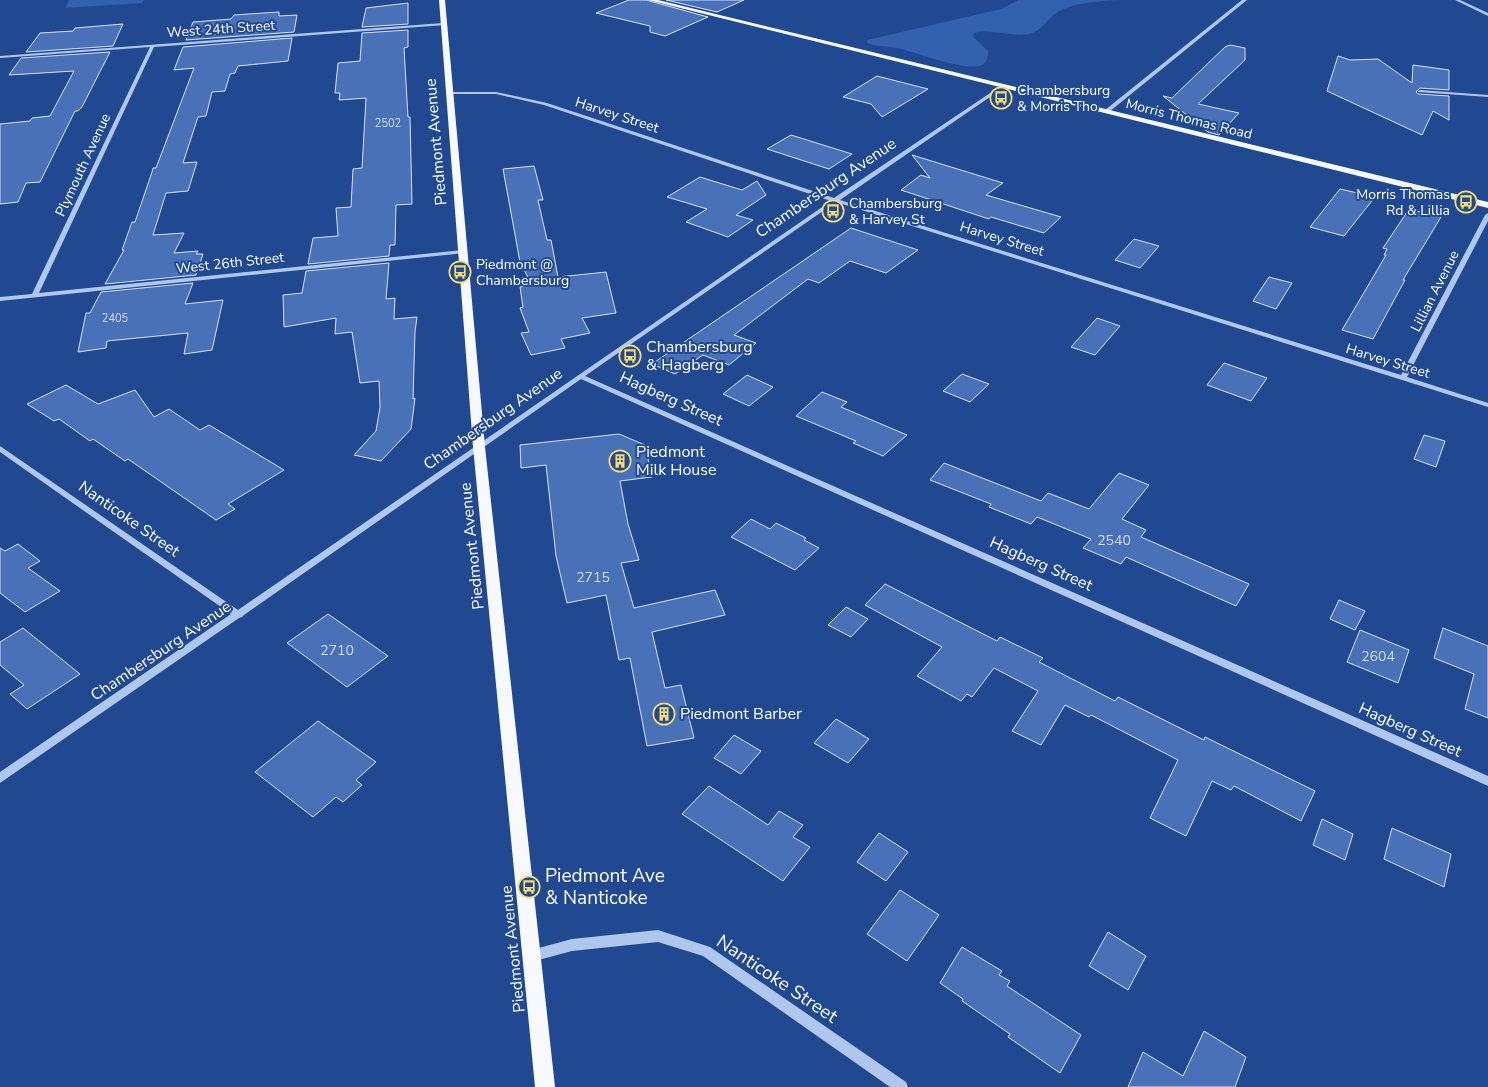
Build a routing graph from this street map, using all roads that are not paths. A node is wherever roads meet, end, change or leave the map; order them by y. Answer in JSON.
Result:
{"nodes":[{"id":1,"x":442,"y":0,"type":"edge"},
{"id":2,"x":651,"y":0,"type":"edge"},
{"id":3,"x":1244,"y":0,"type":"edge"},
{"id":4,"x":1457,"y":0,"type":"edge"},
{"id":5,"x":1488,"y":15,"type":"edge"},
{"id":6,"x":443,"y":24,"type":"junction"},
{"id":7,"x":153,"y":45,"type":"junction"},
{"id":8,"x":0,"y":57,"type":"edge"},
{"id":9,"x":1004,"y":86,"type":"junction"},
{"id":10,"x":1420,"y":91,"type":"dead end"},
{"id":11,"x":450,"y":93,"type":"junction"},
{"id":12,"x":1488,"y":96,"type":"edge"},
{"id":13,"x":1107,"y":111,"type":"junction"},
{"id":14,"x":834,"y":200,"type":"junction"},
{"id":15,"x":1488,"y":205,"type":"edge"},
{"id":16,"x":1488,"y":215,"type":"edge"},
{"id":17,"x":463,"y":252,"type":"junction"},
{"id":18,"x":34,"y":295,"type":"junction"},
{"id":19,"x":0,"y":300,"type":"edge"},
{"id":20,"x":580,"y":376,"type":"junction"},
{"id":21,"x":1403,"y":378,"type":"junction"},
{"id":22,"x":1488,"y":405,"type":"edge"},
{"id":23,"x":479,"y":447,"type":"junction"},
{"id":24,"x":0,"y":448,"type":"edge"},
{"id":25,"x":239,"y":615,"type":"junction"},
{"id":26,"x":0,"y":778,"type":"edge"},
{"id":27,"x":1488,"y":781,"type":"edge"},
{"id":28,"x":531,"y":956,"type":"junction"},
{"id":29,"x":545,"y":1087,"type":"edge"},
{"id":30,"x":902,"y":1087,"type":"edge"}],
"edges":[{"from":1,"to":6,"type":"main road","name":"Piedmont Avenue"},
{"from":2,"to":9,"type":"main road","name":"Morris Thomas Road"},
{"from":3,"to":13,"type":"street"},
{"from":4,"to":5,"type":"street"},
{"from":6,"to":7,"type":"street","name":"West 24th Street"},
{"from":6,"to":11,"type":"main road","name":"Piedmont Avenue"},
{"from":7,"to":8,"type":"street","name":"West 24th Street"},
{"from":7,"to":18,"type":"street","name":"Plymouth Avenue"},
{"from":9,"to":13,"type":"main road","name":"Morris Thomas Road"},
{"from":9,"to":14,"type":"street","name":"Chambersburg Avenue"},
{"from":10,"to":12,"type":"street"},
{"from":11,"to":14,"type":"street","name":"Harvey Street"},
{"from":11,"to":17,"type":"main road","name":"Piedmont Avenue"},
{"from":13,"to":15,"type":"main road","name":"Morris Thomas Road"},
{"from":14,"to":20,"type":"street","name":"Chambersburg Avenue"},
{"from":14,"to":21,"type":"street","name":"Harvey Street"},
{"from":16,"to":21,"type":"street","name":"Lillian Avenue"},
{"from":17,"to":18,"type":"street","name":"West 26th Street"},
{"from":17,"to":23,"type":"main road","name":"Piedmont Avenue"},
{"from":18,"to":19,"type":"street","name":"West 26th Street"},
{"from":20,"to":23,"type":"street","name":"Chambersburg Avenue"},
{"from":20,"to":27,"type":"street","name":"Hagberg Street"},
{"from":21,"to":22,"type":"street","name":"Harvey Street"},
{"from":23,"to":25,"type":"street","name":"Chambersburg Avenue"},
{"from":23,"to":28,"type":"main road","name":"Piedmont Avenue"},
{"from":24,"to":25,"type":"street","name":"Nanticoke Street"},
{"from":25,"to":26,"type":"street","name":"Chambersburg Avenue"},
{"from":28,"to":29,"type":"main road","name":"Piedmont Avenue"},
{"from":28,"to":30,"type":"street","name":"Nanticoke Street"}]}
